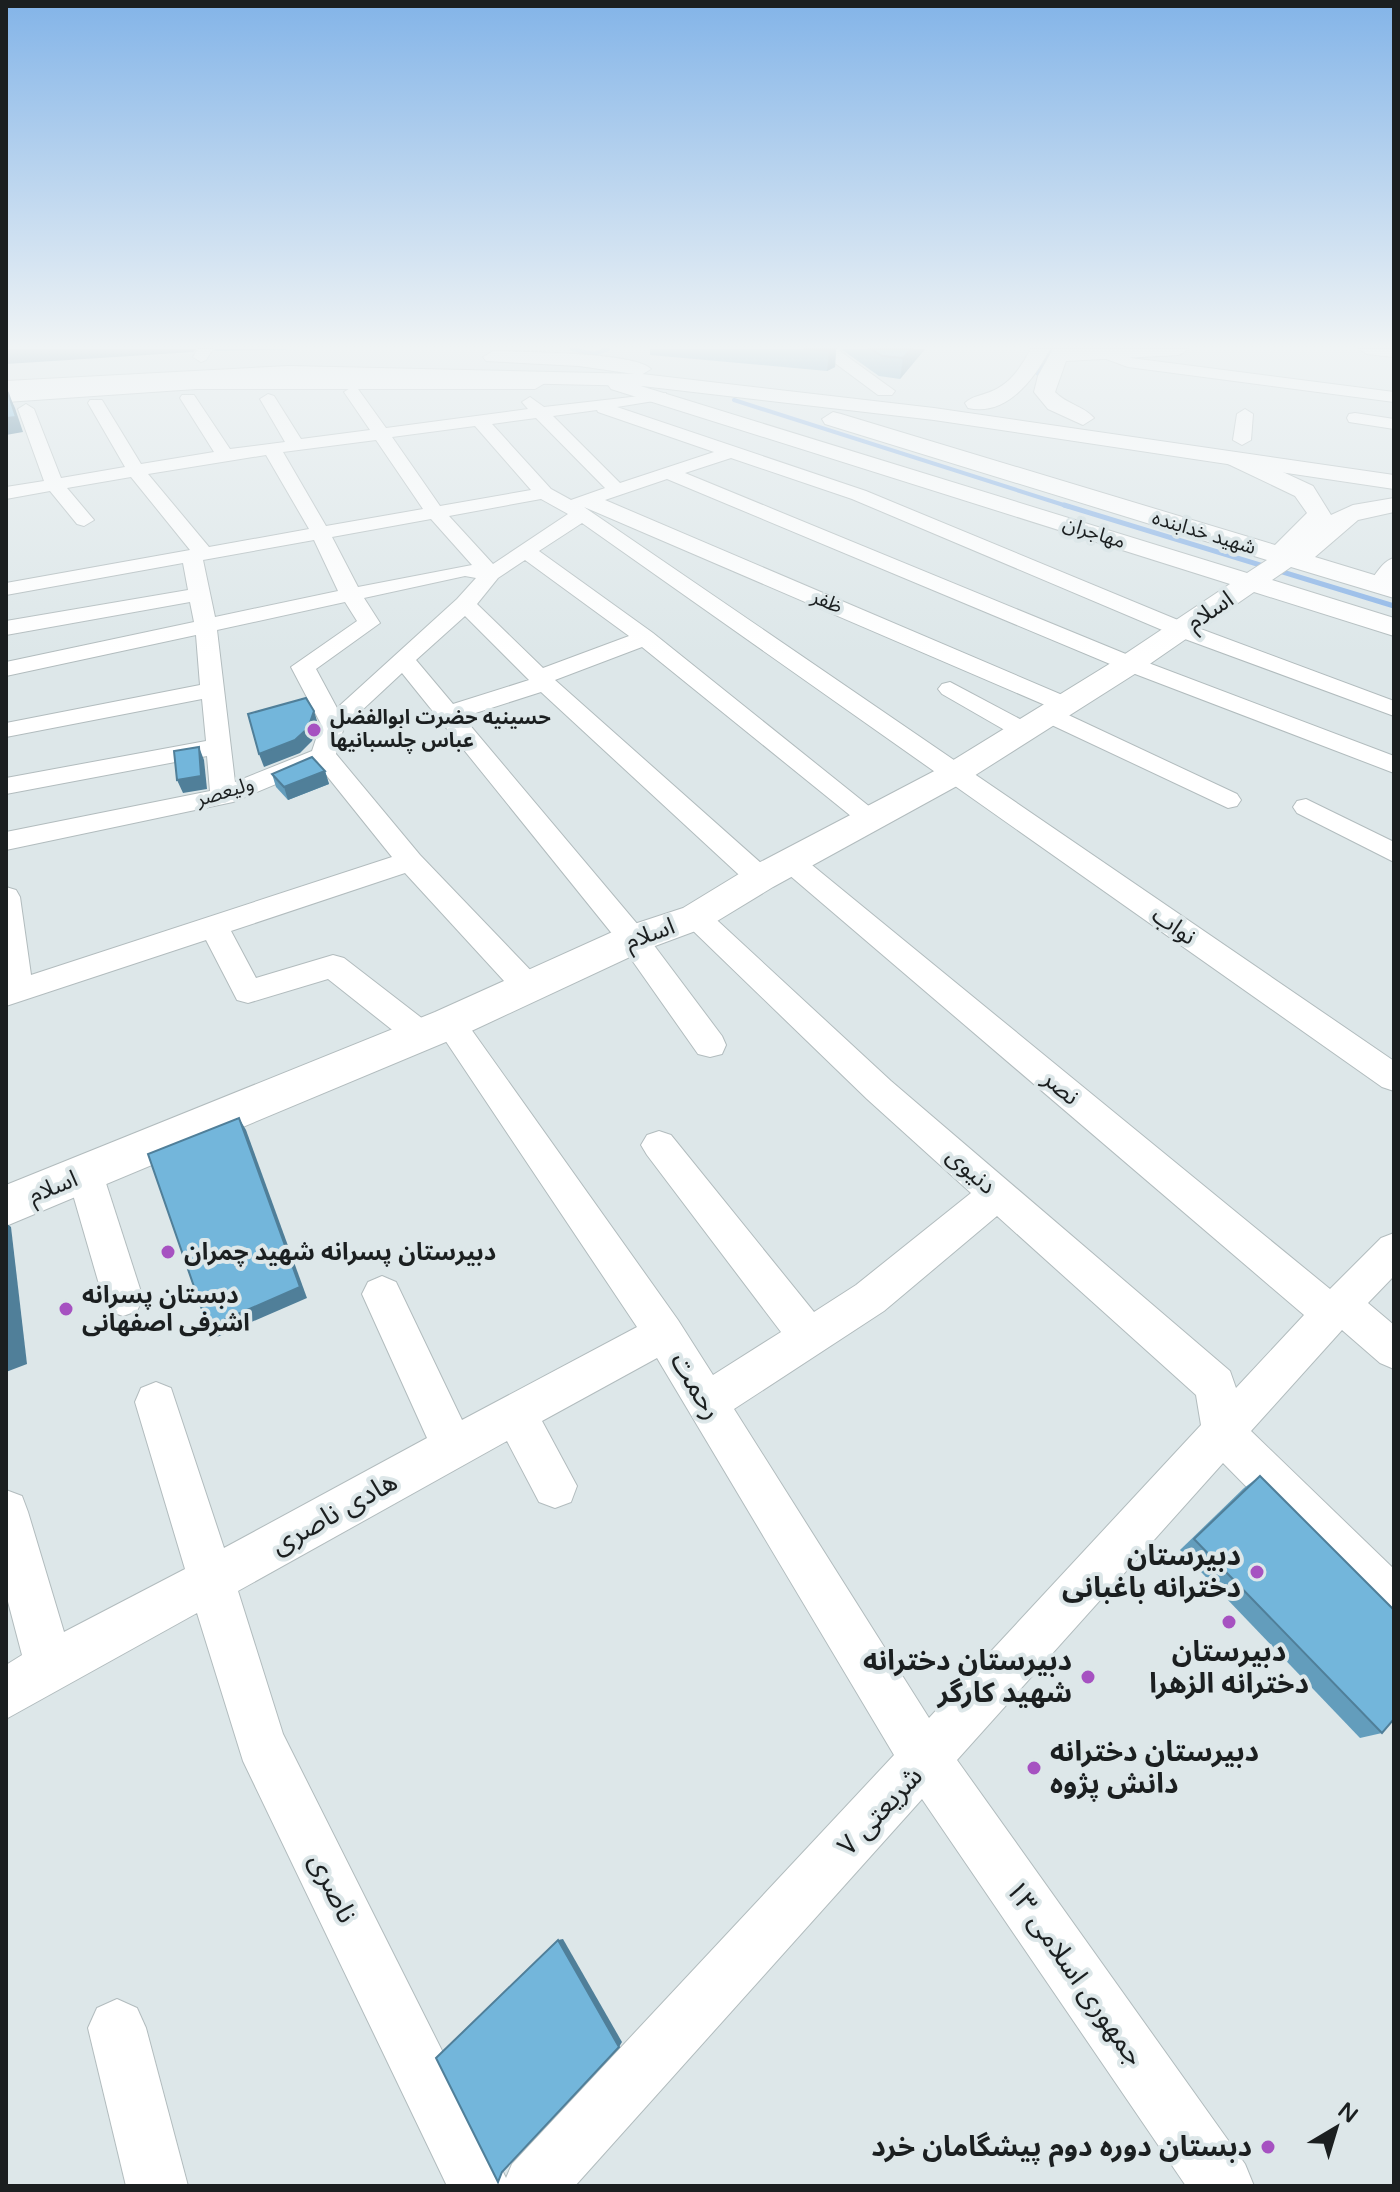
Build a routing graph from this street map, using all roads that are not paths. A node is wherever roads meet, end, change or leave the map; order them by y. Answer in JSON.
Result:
{"nodes":[{"id":1,"x":42,"y":451,"type":"edge"},
{"id":2,"x":124,"y":451,"type":"edge"},
{"id":3,"x":223,"y":451,"type":"edge"},
{"id":4,"x":254,"y":451,"type":"edge"},
{"id":5,"x":273,"y":451,"type":"edge"},
{"id":6,"x":394,"y":451,"type":"edge"},
{"id":7,"x":507,"y":451,"type":"edge"},
{"id":8,"x":578,"y":451,"type":"edge"},
{"id":9,"x":857,"y":451,"type":"edge"},
{"id":10,"x":942,"y":451,"type":"edge"},
{"id":11,"x":1241,"y":451,"type":"edge"},
{"id":12,"x":1249,"y":451,"type":"edge"},
{"id":13,"x":731,"y":452,"type":"joint"},
{"id":14,"x":225,"y":455,"type":"junction"},
{"id":15,"x":1377,"y":467,"type":"edge"},
{"id":16,"x":136,"y":471,"type":"junction"},
{"id":17,"x":668,"y":473,"type":"junction"},
{"id":18,"x":1394,"y":482,"type":"edge"},
{"id":19,"x":55,"y":485,"type":"junction"},
{"id":20,"x":617,"y":490,"type":"junction"},
{"id":21,"x":6,"y":493,"type":"edge"},
{"id":22,"x":544,"y":493,"type":"junction"},
{"id":23,"x":1394,"y":505,"type":"edge"},
{"id":24,"x":580,"y":507,"type":"junction"},
{"id":25,"x":435,"y":512,"type":"junction"},
{"id":26,"x":84,"y":520,"type":"dead end"},
{"id":27,"x":320,"y":532,"type":"junction"},
{"id":28,"x":116,"y":542,"type":"dead end"},
{"id":29,"x":527,"y":552,"type":"junction"},
{"id":30,"x":198,"y":554,"type":"junction"},
{"id":31,"x":1287,"y":558,"type":"junction"},
{"id":32,"x":126,"y":568,"type":"junction"},
{"id":33,"x":491,"y":574,"type":"junction"},
{"id":34,"x":1389,"y":580,"type":"edge"},
{"id":35,"x":1253,"y":583,"type":"junction"},
{"id":36,"x":6,"y":589,"type":"edge"},
{"id":37,"x":201,"y":594,"type":"junction"},
{"id":38,"x":352,"y":597,"type":"junction"},
{"id":39,"x":465,"y":604,"type":"junction"},
{"id":40,"x":206,"y":627,"type":"junction"},
{"id":41,"x":1394,"y":627,"type":"edge"},
{"id":42,"x":6,"y":628,"type":"edge"},
{"id":43,"x":1182,"y":630,"type":"junction"},
{"id":44,"x":645,"y":638,"type":"junction"},
{"id":45,"x":403,"y":659,"type":"junction"},
{"id":46,"x":1130,"y":664,"type":"junction"},
{"id":47,"x":6,"y":669,"type":"edge"},
{"id":48,"x":542,"y":680,"type":"junction"},
{"id":49,"x":950,"y":689,"type":"dead end"},
{"id":50,"x":214,"y":690,"type":"junction"},
{"id":51,"x":1394,"y":709,"type":"edge"},
{"id":52,"x":450,"y":713,"type":"junction"},
{"id":53,"x":1046,"y":717,"type":"junction"},
{"id":54,"x":333,"y":724,"type":"junction"},
{"id":55,"x":6,"y":730,"type":"edge"},
{"id":56,"x":219,"y":746,"type":"junction"},
{"id":57,"x":323,"y":755,"type":"junction"},
{"id":58,"x":1394,"y":765,"type":"edge"},
{"id":59,"x":954,"y":774,"type":"junction"},
{"id":60,"x":6,"y":786,"type":"edge"},
{"id":61,"x":224,"y":796,"type":"junction"},
{"id":62,"x":1228,"y":800,"type":"dead end"},
{"id":63,"x":1306,"y":807,"type":"dead end"},
{"id":64,"x":872,"y":819,"type":"junction"},
{"id":65,"x":6,"y":841,"type":"edge"},
{"id":66,"x":1394,"y":853,"type":"edge"},
{"id":67,"x":410,"y":861,"type":"junction"},
{"id":68,"x":775,"y":870,"type":"junction"},
{"id":69,"x":6,"y":897,"type":"edge"},
{"id":70,"x":696,"y":917,"type":"junction"},
{"id":71,"x":213,"y":925,"type":"junction"},
{"id":72,"x":633,"y":939,"type":"junction"},
{"id":73,"x":527,"y":986,"type":"junction"},
{"id":74,"x":11,"y":994,"type":"edge"},
{"id":75,"x":436,"y":1029,"type":"junction"},
{"id":76,"x":710,"y":1045,"type":"dead end"},
{"id":77,"x":1394,"y":1078,"type":"edge"},
{"id":78,"x":659,"y":1145,"type":"dead end"},
{"id":79,"x":85,"y":1174,"type":"junction"},
{"id":80,"x":997,"y":1194,"type":"junction"},
{"id":81,"x":6,"y":1206,"type":"edge"},
{"id":82,"x":1394,"y":1250,"type":"edge"},
{"id":83,"x":382,"y":1294,"type":"dead end"},
{"id":84,"x":123,"y":1298,"type":"dead end"},
{"id":85,"x":1337,"y":1310,"type":"junction"},
{"id":86,"x":664,"y":1333,"type":"junction"},
{"id":87,"x":809,"y":1337,"type":"junction"},
{"id":88,"x":1394,"y":1350,"type":"edge"},
{"id":89,"x":156,"y":1402,"type":"dead end"},
{"id":90,"x":706,"y":1403,"type":"junction"},
{"id":91,"x":514,"y":1412,"type":"junction"},
{"id":92,"x":1224,"y":1434,"type":"junction"},
{"id":93,"x":453,"y":1448,"type":"junction"},
{"id":94,"x":555,"y":1486,"type":"dead end"},
{"id":95,"x":6,"y":1512,"type":"edge"},
{"id":96,"x":210,"y":1581,"type":"junction"},
{"id":97,"x":1394,"y":1602,"type":"edge"},
{"id":98,"x":49,"y":1664,"type":"junction"},
{"id":99,"x":6,"y":1694,"type":"edge"},
{"id":100,"x":926,"y":1760,"type":"junction"},
{"id":101,"x":117,"y":2028,"type":"dead end"},
{"id":102,"x":157,"y":2186,"type":"edge"},
{"id":103,"x":479,"y":2186,"type":"edge"},
{"id":104,"x":534,"y":2186,"type":"edge"},
{"id":105,"x":1223,"y":2186,"type":"edge"}],
"edges":[{"from":1,"to":19,"type":"street"},
{"from":2,"to":16,"type":"street"},
{"from":3,"to":14,"type":"street"},
{"from":4,"to":14,"type":"street"},
{"from":5,"to":27,"type":"street"},
{"from":6,"to":25,"type":"street"},
{"from":7,"to":22,"type":"street"},
{"from":8,"to":20,"type":"street"},
{"from":9,"to":35,"type":"main road","name":"مهاجران"},
{"from":10,"to":31,"type":"main road","name":"شهید خدابنده"},
{"from":11,"to":31,"type":"main road"},
{"from":12,"to":15,"type":"main road"},
{"from":13,"to":17,"type":"street"},
{"from":13,"to":43,"type":"street"},
{"from":14,"to":16,"type":"street"},
{"from":15,"to":18,"type":"main road"},
{"from":16,"to":19,"type":"street"},
{"from":16,"to":30,"type":"street"},
{"from":17,"to":20,"type":"street"},
{"from":17,"to":46,"type":"street"},
{"from":19,"to":21,"type":"street"},
{"from":19,"to":26,"type":"street"},
{"from":20,"to":24,"type":"street"},
{"from":22,"to":24,"type":"street"},
{"from":22,"to":25,"type":"street"},
{"from":23,"to":31,"type":"main road"},
{"from":24,"to":29,"type":"street"},
{"from":24,"to":53,"type":"street","name":"ظفر"},
{"from":24,"to":59,"type":"street","name":"نواب"},
{"from":25,"to":27,"type":"street"},
{"from":25,"to":33,"type":"street"},
{"from":27,"to":30,"type":"street"},
{"from":27,"to":38,"type":"street"},
{"from":28,"to":32,"type":"street"},
{"from":29,"to":33,"type":"street"},
{"from":29,"to":44,"type":"street"},
{"from":30,"to":32,"type":"street"},
{"from":30,"to":37,"type":"street"},
{"from":31,"to":34,"type":"main road","name":"شهید خدابنده"},
{"from":31,"to":35,"type":"main road","name":"اسلام"},
{"from":32,"to":36,"type":"street"},
{"from":33,"to":38,"type":"street"},
{"from":33,"to":39,"type":"street"},
{"from":35,"to":41,"type":"main road","name":"مهاجران"},
{"from":35,"to":43,"type":"main road","name":"اسلام"},
{"from":37,"to":40,"type":"street"},
{"from":37,"to":42,"type":"street"},
{"from":38,"to":40,"type":"street"},
{"from":38,"to":54,"type":"street"},
{"from":39,"to":45,"type":"street"},
{"from":39,"to":48,"type":"street","name":"نصر"},
{"from":40,"to":47,"type":"street"},
{"from":40,"to":50,"type":"street"},
{"from":43,"to":46,"type":"main road","name":"اسلام"},
{"from":43,"to":51,"type":"street"},
{"from":44,"to":48,"type":"street"},
{"from":44,"to":64,"type":"street"},
{"from":45,"to":52,"type":"street"},
{"from":45,"to":54,"type":"street"},
{"from":46,"to":53,"type":"main road","name":"اسلام"},
{"from":46,"to":58,"type":"street"},
{"from":48,"to":52,"type":"street"},
{"from":48,"to":68,"type":"street","name":"نصر"},
{"from":49,"to":53,"type":"street"},
{"from":50,"to":55,"type":"street"},
{"from":50,"to":56,"type":"street"},
{"from":52,"to":72,"type":"street"},
{"from":53,"to":59,"type":"main road","name":"اسلام"},
{"from":53,"to":62,"type":"street"},
{"from":54,"to":57,"type":"street"},
{"from":56,"to":60,"type":"street"},
{"from":56,"to":61,"type":"street"},
{"from":57,"to":61,"type":"street","name":"ولیعصر"},
{"from":57,"to":67,"type":"street"},
{"from":59,"to":64,"type":"main road","name":"اسلام"},
{"from":59,"to":77,"type":"street","name":"نواب"},
{"from":61,"to":65,"type":"street","name":"ولیعصر"},
{"from":63,"to":66,"type":"street"},
{"from":64,"to":68,"type":"main road","name":"اسلام"},
{"from":67,"to":71,"type":"street"},
{"from":67,"to":73,"type":"street"},
{"from":68,"to":70,"type":"main road","name":"اسلام"},
{"from":68,"to":85,"type":"street","name":"نصر"},
{"from":69,"to":74,"type":"street"},
{"from":70,"to":72,"type":"main road","name":"اسلام"},
{"from":70,"to":80,"type":"street","name":"دنیوی"},
{"from":71,"to":74,"type":"street"},
{"from":71,"to":75,"type":"street","name":"رحمت"},
{"from":72,"to":73,"type":"main road","name":"اسلام"},
{"from":72,"to":76,"type":"street"},
{"from":73,"to":75,"type":"main road","name":"اسلام"},
{"from":75,"to":79,"type":"main road","name":"اسلام"},
{"from":75,"to":86,"type":"street","name":"رحمت"},
{"from":78,"to":87,"type":"street"},
{"from":79,"to":81,"type":"main road","name":"اسلام"},
{"from":79,"to":84,"type":"street"},
{"from":80,"to":87,"type":"street"},
{"from":80,"to":92,"type":"street","name":"دنیوی"},
{"from":82,"to":85,"type":"street","name":"شریعتی ۷"},
{"from":83,"to":93,"type":"street"},
{"from":85,"to":88,"type":"street","name":"نصر"},
{"from":85,"to":92,"type":"street","name":"شریعتی ۷"},
{"from":86,"to":90,"type":"street","name":"رحمت"},
{"from":86,"to":91,"type":"street","name":"هادی ناصری"},
{"from":87,"to":90,"type":"street"},
{"from":89,"to":96,"type":"street","name":"ناصری"},
{"from":90,"to":100,"type":"street","name":"رحمت"},
{"from":91,"to":93,"type":"street","name":"هادی ناصری"},
{"from":91,"to":94,"type":"street"},
{"from":92,"to":97,"type":"street"},
{"from":92,"to":100,"type":"street","name":"شریعتی ۷"},
{"from":93,"to":96,"type":"street","name":"هادی ناصری"},
{"from":95,"to":98,"type":"street"},
{"from":96,"to":98,"type":"street","name":"هادی ناصری"},
{"from":96,"to":103,"type":"street","name":"ناصری"},
{"from":98,"to":99,"type":"street","name":"هادی ناصری"},
{"from":100,"to":104,"type":"street","name":"شریعتی ۷"},
{"from":100,"to":105,"type":"street","name":"جمهوری اسلامی ۱۳"},
{"from":101,"to":102,"type":"street"}]}
